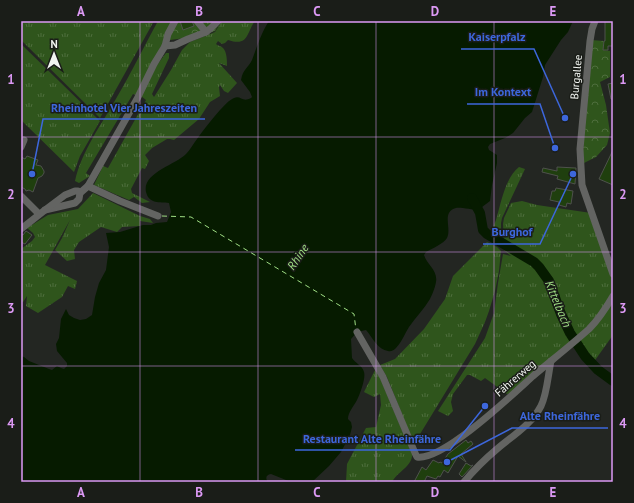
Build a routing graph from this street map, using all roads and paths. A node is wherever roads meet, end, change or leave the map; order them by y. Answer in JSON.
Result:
{"nodes":[{"id":1,"x":176,"y":21,"type":"edge"},
{"id":2,"x":197,"y":21,"type":"edge"},
{"id":3,"x":218,"y":21,"type":"edge"},
{"id":4,"x":596,"y":21,"type":"edge"},
{"id":5,"x":206,"y":32,"type":"junction"},
{"id":6,"x":165,"y":46,"type":"junction"},
{"id":7,"x":88,"y":186,"type":"junction"},
{"id":8,"x":80,"y":193,"type":"junction"},
{"id":9,"x":21,"y":196,"type":"edge"},
{"id":10,"x":42,"y":212,"type":"junction"},
{"id":11,"x":158,"y":216,"type":"dead end"},
{"id":12,"x":21,"y":229,"type":"edge"},
{"id":13,"x":613,"y":274,"type":"edge"},
{"id":14,"x":613,"y":296,"type":"edge"},
{"id":15,"x":357,"y":332,"type":"dead end"},
{"id":16,"x":551,"y":361,"type":"junction"},
{"id":17,"x":464,"y":482,"type":"edge"}],
"edges":[{"from":1,"to":6,"type":"street"},
{"from":2,"to":5,"type":"street"},
{"from":3,"to":5,"type":"street"},
{"from":4,"to":13,"type":"street","name":"Burgallee"},
{"from":5,"to":6,"type":"street"},
{"from":6,"to":7,"type":"street"},
{"from":7,"to":8,"type":"street"},
{"from":7,"to":11,"type":"street"},
{"from":8,"to":10,"type":"street"},
{"from":8,"to":10,"type":"street"},
{"from":9,"to":10,"type":"street"},
{"from":10,"to":12,"type":"street"},
{"from":14,"to":16,"type":"street","name":"Fährerweg"},
{"from":15,"to":16,"type":"street","name":"Fährerweg"},
{"from":16,"to":17,"type":"street"}]}
